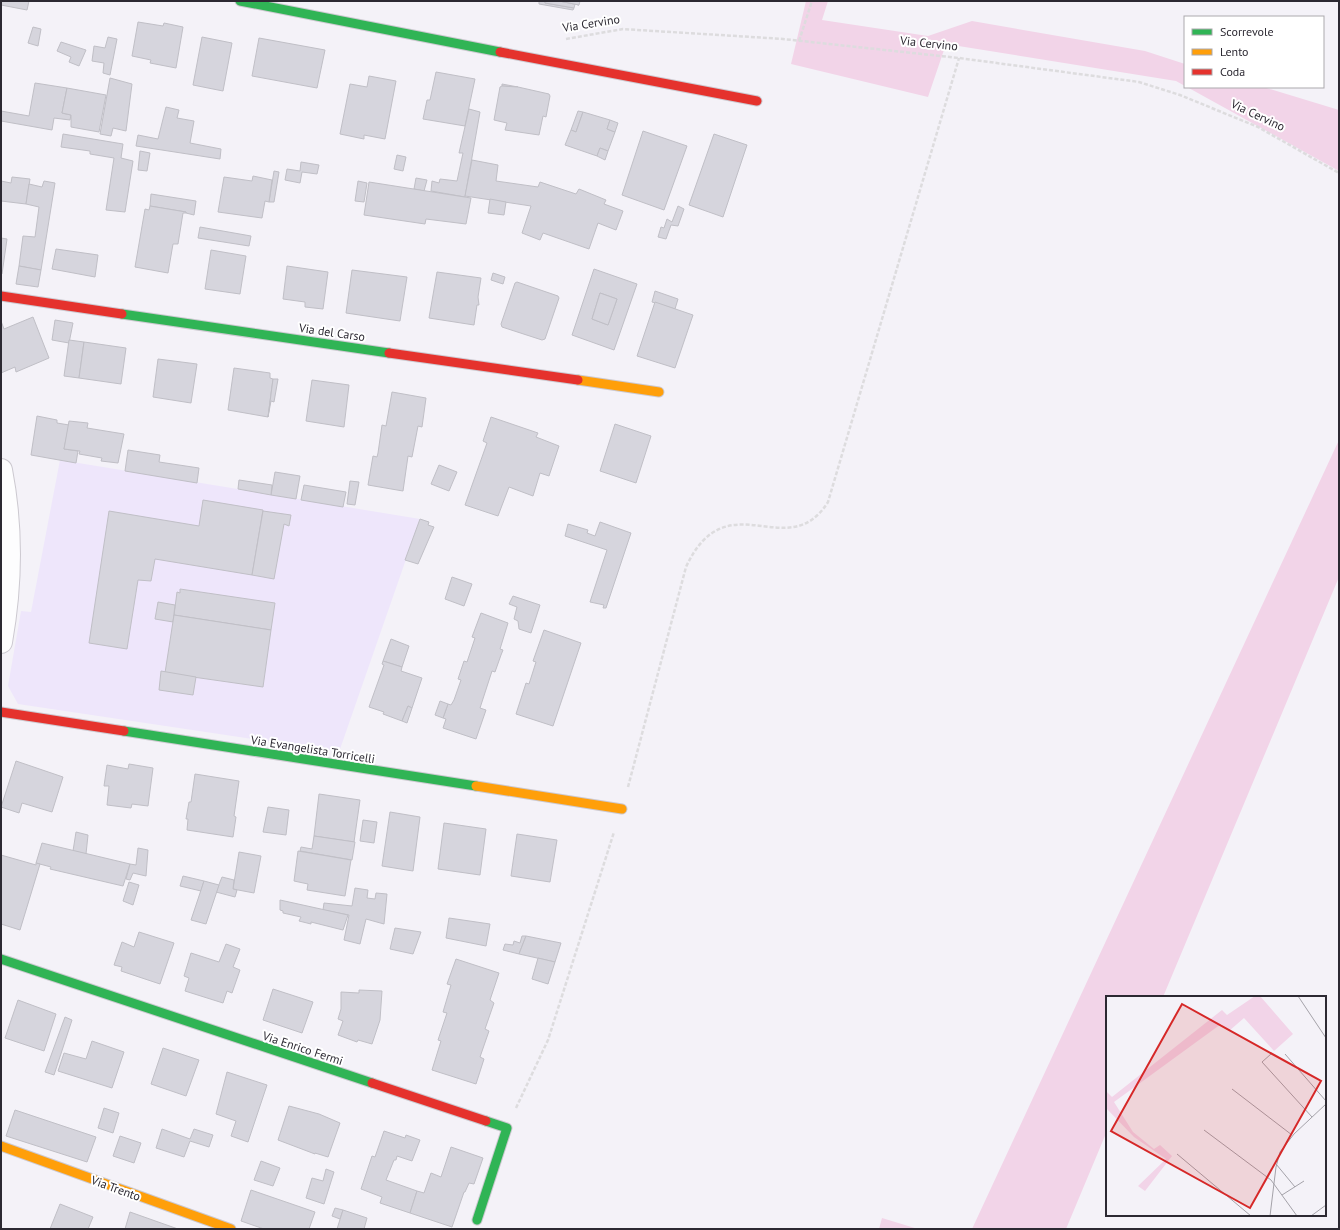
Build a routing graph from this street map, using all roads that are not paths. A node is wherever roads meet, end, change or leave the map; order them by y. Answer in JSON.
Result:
{"nodes":[{"id":1,"x":240,"y":1,"type":"edge"},
{"id":2,"x":757,"y":100,"type":"dead end"},
{"id":3,"x":1,"y":296,"type":"edge"},
{"id":4,"x":659,"y":392,"type":"dead end"},
{"id":5,"x":1,"y":470,"type":"edge"},
{"id":6,"x":1,"y":642,"type":"edge"},
{"id":7,"x":1,"y":712,"type":"edge"},
{"id":8,"x":622,"y":809,"type":"road end"},
{"id":9,"x":1,"y":959,"type":"edge"},
{"id":10,"x":1,"y":1146,"type":"edge"},
{"id":11,"x":477,"y":1220,"type":"dead end"},
{"id":12,"x":231,"y":1229,"type":"edge"}],
"edges":[{"from":1,"to":2,"type":"street"},
{"from":3,"to":4,"type":"street","name":"Via del Carso"},
{"from":5,"to":6,"type":"street"},
{"from":7,"to":8,"type":"street","name":"Via Evangelista Torricelli"},
{"from":9,"to":11,"type":"street","name":"Via Enrico Fermi"},
{"from":10,"to":12,"type":"street","name":"Via Trento"}]}
